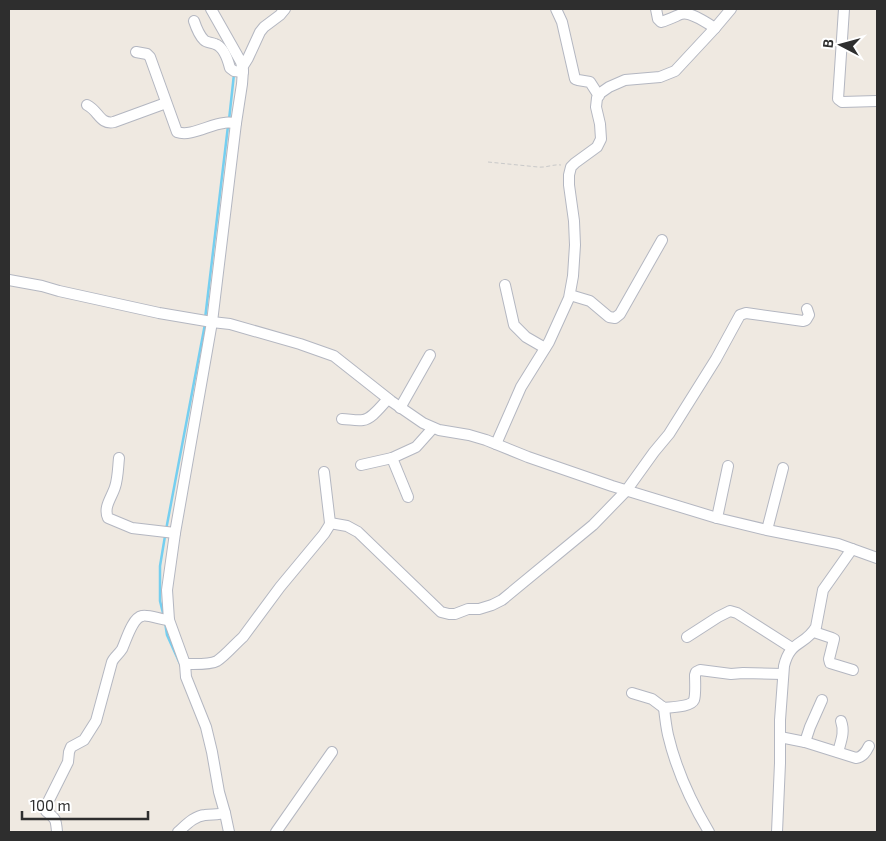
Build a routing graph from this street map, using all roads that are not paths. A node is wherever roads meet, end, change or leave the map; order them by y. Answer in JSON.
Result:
{"nodes":[{"id":1,"x":211,"y":9,"type":"edge"},
{"id":2,"x":285,"y":9,"type":"edge"},
{"id":3,"x":556,"y":9,"type":"edge"},
{"id":4,"x":656,"y":9,"type":"edge"},
{"id":5,"x":731,"y":9,"type":"edge"},
{"id":6,"x":844,"y":9,"type":"edge"},
{"id":7,"x":194,"y":21,"type":"dead end"},
{"id":8,"x":715,"y":28,"type":"junction"},
{"id":9,"x":136,"y":52,"type":"dead end"},
{"id":10,"x":239,"y":70,"type":"junction"},
{"id":11,"x":598,"y":96,"type":"junction"},
{"id":12,"x":877,"y":101,"type":"edge"},
{"id":13,"x":166,"y":102,"type":"junction"},
{"id":14,"x":87,"y":105,"type":"dead end"},
{"id":15,"x":236,"y":123,"type":"junction"},
{"id":16,"x":662,"y":240,"type":"dead end"},
{"id":17,"x":9,"y":280,"type":"edge"},
{"id":18,"x":505,"y":285,"type":"dead end"},
{"id":19,"x":570,"y":295,"type":"junction"},
{"id":20,"x":807,"y":309,"type":"dead end"},
{"id":21,"x":206,"y":321,"type":"junction"},
{"id":22,"x":545,"y":348,"type":"junction"},
{"id":23,"x":430,"y":355,"type":"dead end"},
{"id":24,"x":388,"y":399,"type":"junction"},
{"id":25,"x":400,"y":408,"type":"junction"},
{"id":26,"x":342,"y":419,"type":"dead end"},
{"id":27,"x":433,"y":428,"type":"junction"},
{"id":28,"x":496,"y":444,"type":"junction"},
{"id":29,"x":119,"y":458,"type":"dead end"},
{"id":30,"x":392,"y":458,"type":"junction"},
{"id":31,"x":361,"y":465,"type":"dead end"},
{"id":32,"x":728,"y":466,"type":"dead end"},
{"id":33,"x":783,"y":468,"type":"dead end"},
{"id":34,"x":324,"y":472,"type":"dead end"},
{"id":35,"x":626,"y":491,"type":"junction"},
{"id":36,"x":408,"y":497,"type":"dead end"},
{"id":37,"x":717,"y":518,"type":"junction"},
{"id":38,"x":330,"y":523,"type":"junction"},
{"id":39,"x":767,"y":530,"type":"junction"},
{"id":40,"x":170,"y":533,"type":"junction"},
{"id":41,"x":852,"y":549,"type":"junction"},
{"id":42,"x":877,"y":558,"type":"edge"},
{"id":43,"x":164,"y":619,"type":"junction"},
{"id":44,"x":814,"y":632,"type":"junction"},
{"id":45,"x":687,"y":637,"type":"dead end"},
{"id":46,"x":792,"y":648,"type":"junction"},
{"id":47,"x":185,"y":664,"type":"junction"},
{"id":48,"x":853,"y":670,"type":"dead end"},
{"id":49,"x":784,"y":674,"type":"junction"},
{"id":50,"x":632,"y":693,"type":"dead end"},
{"id":51,"x":822,"y":700,"type":"dead end"},
{"id":52,"x":664,"y":708,"type":"junction"},
{"id":53,"x":841,"y":721,"type":"dead end"},
{"id":54,"x":780,"y":737,"type":"junction"},
{"id":55,"x":805,"y":742,"type":"junction"},
{"id":56,"x":869,"y":746,"type":"dead end"},
{"id":57,"x":332,"y":752,"type":"dead end"},
{"id":58,"x":838,"y":752,"type":"junction"},
{"id":59,"x":219,"y":814,"type":"junction"},
{"id":60,"x":57,"y":832,"type":"edge"},
{"id":61,"x":178,"y":832,"type":"edge"},
{"id":62,"x":229,"y":832,"type":"edge"},
{"id":63,"x":276,"y":832,"type":"edge"},
{"id":64,"x":709,"y":832,"type":"edge"},
{"id":65,"x":777,"y":832,"type":"edge"}],
"edges":[{"from":1,"to":10,"type":"street"},
{"from":2,"to":10,"type":"street"},
{"from":3,"to":11,"type":"street"},
{"from":4,"to":8,"type":"street"},
{"from":5,"to":8,"type":"street"},
{"from":6,"to":12,"type":"street"},
{"from":7,"to":10,"type":"street"},
{"from":8,"to":11,"type":"street"},
{"from":9,"to":13,"type":"street"},
{"from":10,"to":15,"type":"street"},
{"from":11,"to":19,"type":"street"},
{"from":13,"to":14,"type":"street"},
{"from":13,"to":15,"type":"street"},
{"from":15,"to":21,"type":"street"},
{"from":16,"to":19,"type":"street"},
{"from":17,"to":21,"type":"street"},
{"from":18,"to":22,"type":"street"},
{"from":19,"to":22,"type":"street"},
{"from":20,"to":35,"type":"street"},
{"from":21,"to":24,"type":"street"},
{"from":21,"to":40,"type":"street"},
{"from":22,"to":28,"type":"street"},
{"from":23,"to":25,"type":"street"},
{"from":24,"to":25,"type":"street"},
{"from":24,"to":26,"type":"street"},
{"from":25,"to":27,"type":"street"},
{"from":27,"to":28,"type":"street"},
{"from":27,"to":30,"type":"street"},
{"from":28,"to":35,"type":"street"},
{"from":29,"to":40,"type":"street"},
{"from":30,"to":31,"type":"street"},
{"from":30,"to":36,"type":"street"},
{"from":32,"to":37,"type":"street"},
{"from":33,"to":39,"type":"street"},
{"from":34,"to":38,"type":"street"},
{"from":35,"to":37,"type":"street"},
{"from":35,"to":38,"type":"street"},
{"from":37,"to":39,"type":"street"},
{"from":38,"to":47,"type":"street"},
{"from":39,"to":41,"type":"street"},
{"from":40,"to":43,"type":"street"},
{"from":41,"to":42,"type":"street"},
{"from":41,"to":44,"type":"street"},
{"from":43,"to":47,"type":"street"},
{"from":43,"to":60,"type":"street"},
{"from":44,"to":46,"type":"street"},
{"from":44,"to":48,"type":"street"},
{"from":45,"to":46,"type":"street"},
{"from":46,"to":49,"type":"street"},
{"from":47,"to":59,"type":"street"},
{"from":49,"to":52,"type":"street"},
{"from":49,"to":54,"type":"street"},
{"from":50,"to":52,"type":"street"},
{"from":51,"to":55,"type":"street"},
{"from":52,"to":64,"type":"street"},
{"from":53,"to":58,"type":"street"},
{"from":54,"to":55,"type":"street"},
{"from":54,"to":65,"type":"street"},
{"from":55,"to":58,"type":"street"},
{"from":56,"to":58,"type":"street"},
{"from":57,"to":63,"type":"street"},
{"from":59,"to":61,"type":"street"},
{"from":59,"to":62,"type":"street"}]}
